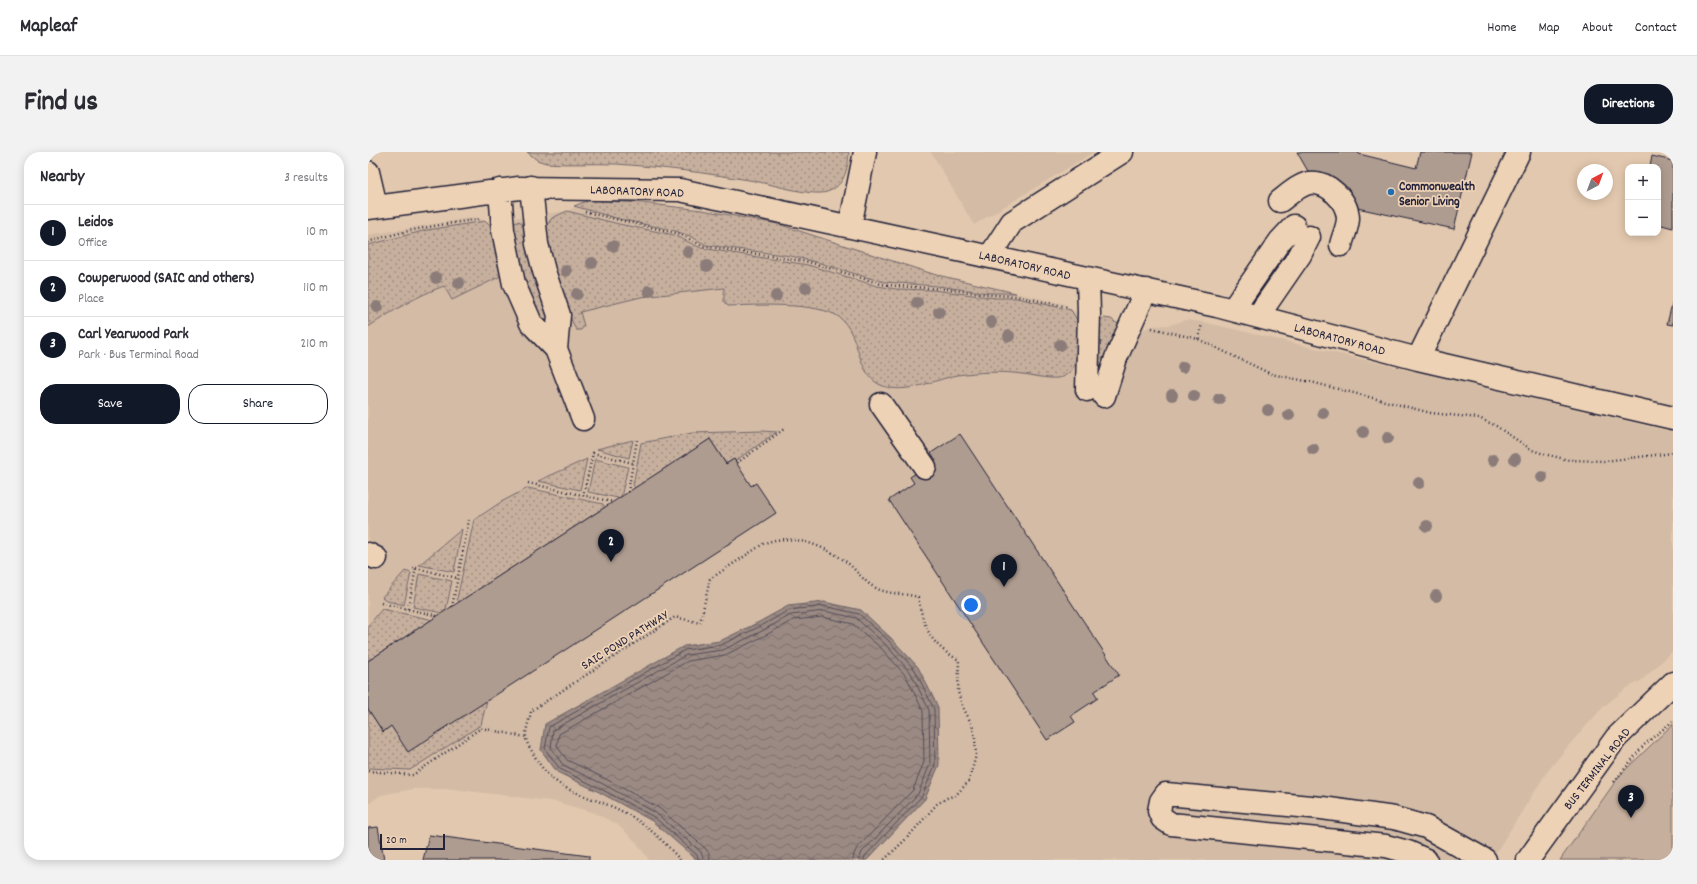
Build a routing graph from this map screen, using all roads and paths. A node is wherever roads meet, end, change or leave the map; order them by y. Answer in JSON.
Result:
{"nodes":[{"id":1,"x":865,"y":152,"type":"edge"},
{"id":2,"x":1122,"y":152,"type":"edge"},
{"id":3,"x":1519,"y":152,"type":"edge"},
{"id":4,"x":368,"y":172,"type":"edge"},
{"id":5,"x":531,"y":187,"type":"junction"},
{"id":6,"x":500,"y":190,"type":"junction"},
{"id":7,"x":1280,"y":200,"type":"dead end"},
{"id":8,"x":372,"y":207,"type":"edge"},
{"id":9,"x":578,"y":210,"type":"dead end"},
{"id":10,"x":483,"y":219,"type":"dead end"},
{"id":11,"x":850,"y":226,"type":"junction"},
{"id":12,"x":368,"y":242,"type":"edge"},
{"id":13,"x":1341,"y":245,"type":"dead end"},
{"id":14,"x":990,"y":256,"type":"junction"},
{"id":15,"x":1088,"y":279,"type":"junction"},
{"id":16,"x":1146,"y":290,"type":"junction"},
{"id":17,"x":1069,"y":307,"type":"dead end"},
{"id":18,"x":1233,"y":310,"type":"junction"},
{"id":19,"x":1258,"y":316,"type":"junction"},
{"id":20,"x":1203,"y":322,"type":"dead end"},
{"id":21,"x":1148,"y":327,"type":"dead end"},
{"id":22,"x":1198,"y":339,"type":"junction"},
{"id":23,"x":556,"y":349,"type":"junction"},
{"id":24,"x":1418,"y":359,"type":"junction"},
{"id":25,"x":881,"y":404,"type":"dead end"},
{"id":26,"x":1673,"y":418,"type":"edge"},
{"id":27,"x":583,"y":419,"type":"dead end"},
{"id":28,"x":784,"y":429,"type":"dead end"},
{"id":29,"x":637,"y":440,"type":"dead end"},
{"id":30,"x":1673,"y":452,"type":"edge"},
{"id":31,"x":633,"y":463,"type":"junction"},
{"id":32,"x":736,"y":463,"type":"dead end"},
{"id":33,"x":925,"y":467,"type":"dead end"},
{"id":34,"x":528,"y":483,"type":"dead end"},
{"id":35,"x":628,"y":492,"type":"dead end"},
{"id":36,"x":584,"y":496,"type":"junction"},
{"id":37,"x":613,"y":502,"type":"dead end"},
{"id":38,"x":469,"y":520,"type":"dead end"},
{"id":39,"x":457,"y":578,"type":"junction"},
{"id":40,"x":381,"y":603,"type":"dead end"},
{"id":41,"x":452,"y":607,"type":"dead end"},
{"id":42,"x":408,"y":610,"type":"junction"},
{"id":43,"x":438,"y":616,"type":"dead end"},
{"id":44,"x":1673,"y":683,"type":"edge"},
{"id":45,"x":1673,"y":721,"type":"edge"},
{"id":46,"x":525,"y":737,"type":"junction"},
{"id":47,"x":368,"y":771,"type":"edge"},
{"id":48,"x":1609,"y":788,"type":"dead end"},
{"id":49,"x":680,"y":860,"type":"edge"},
{"id":50,"x":884,"y":860,"type":"edge"},
{"id":51,"x":1426,"y":860,"type":"edge"},
{"id":52,"x":1485,"y":860,"type":"edge"},
{"id":53,"x":1528,"y":860,"type":"edge"}],
"edges":[{"from":1,"to":11,"type":"street"},
{"from":2,"to":14,"type":"street"},
{"from":3,"to":24,"type":"street"},
{"from":4,"to":8,"type":"street"},
{"from":5,"to":6,"type":"street","name":"LABORATORY ROAD"},
{"from":5,"to":11,"type":"street","name":"LABORATORY ROAD"},
{"from":5,"to":23,"type":"street"},
{"from":6,"to":8,"type":"street","name":"LABORATORY ROAD"},
{"from":6,"to":23,"type":"street"},
{"from":7,"to":13,"type":"street"},
{"from":9,"to":17,"type":"path"},
{"from":10,"to":12,"type":"path"},
{"from":11,"to":14,"type":"street","name":"LABORATORY ROAD"},
{"from":14,"to":15,"type":"street","name":"LABORATORY ROAD"},
{"from":15,"to":16,"type":"street","name":"LABORATORY ROAD"},
{"from":15,"to":16,"type":"street"},
{"from":16,"to":18,"type":"street","name":"LABORATORY ROAD"},
{"from":18,"to":19,"type":"street","name":"LABORATORY ROAD"},
{"from":18,"to":19,"type":"street"},
{"from":19,"to":24,"type":"street","name":"LABORATORY ROAD"},
{"from":20,"to":22,"type":"path"},
{"from":21,"to":22,"type":"path"},
{"from":22,"to":30,"type":"path"},
{"from":23,"to":27,"type":"street"},
{"from":24,"to":26,"type":"street","name":"LABORATORY ROAD"},
{"from":25,"to":33,"type":"street"},
{"from":28,"to":32,"type":"path"},
{"from":29,"to":31,"type":"path"},
{"from":31,"to":35,"type":"path"},
{"from":31,"to":36,"type":"path"},
{"from":34,"to":36,"type":"path"},
{"from":36,"to":37,"type":"path"},
{"from":38,"to":39,"type":"path"},
{"from":39,"to":41,"type":"path"},
{"from":39,"to":42,"type":"path"},
{"from":40,"to":42,"type":"path"},
{"from":42,"to":43,"type":"path"},
{"from":44,"to":53,"type":"street","name":"BUS TERMINAL ROAD"},
{"from":45,"to":48,"type":"path"},
{"from":46,"to":47,"type":"path"},
{"from":46,"to":49,"type":"path"},
{"from":46,"to":50,"type":"path","name":"SAIC POND PATHWAY"},
{"from":51,"to":52,"type":"street"}]}
